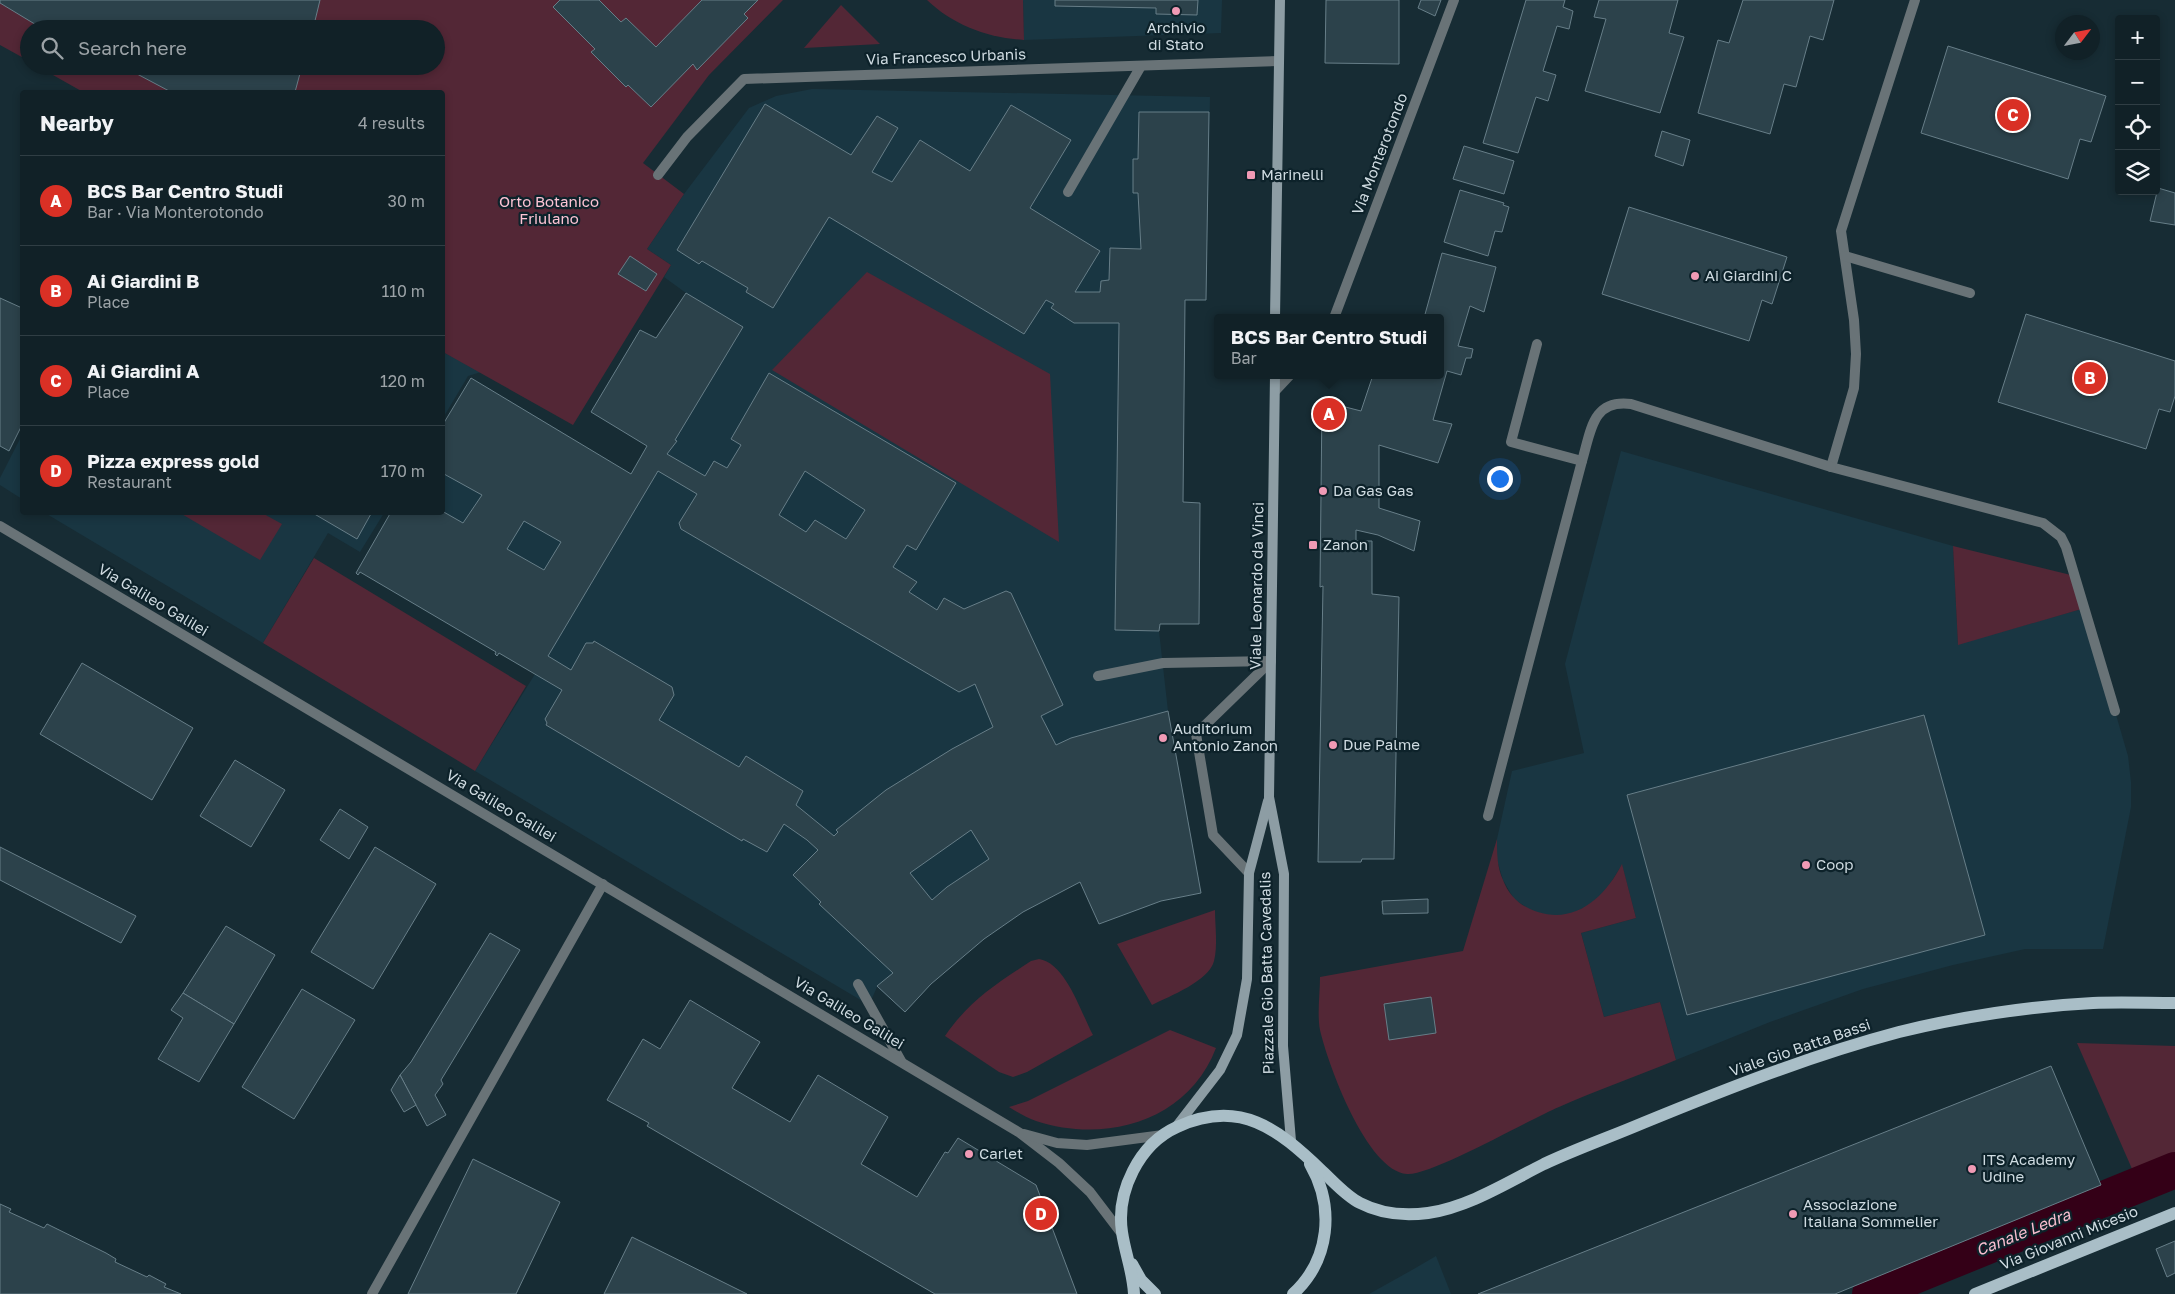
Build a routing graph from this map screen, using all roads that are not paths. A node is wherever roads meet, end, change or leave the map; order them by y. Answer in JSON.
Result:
{"nodes":[{"id":1,"x":1280,"y":0,"type":"edge"},
{"id":2,"x":1454,"y":0,"type":"edge"},
{"id":3,"x":1915,"y":0,"type":"edge"},
{"id":4,"x":1279,"y":61,"type":"junction"},
{"id":5,"x":1141,"y":66,"type":"junction"},
{"id":6,"x":658,"y":174,"type":"dead end"},
{"id":7,"x":1068,"y":192,"type":"dead end"},
{"id":8,"x":1845,"y":256,"type":"junction"},
{"id":9,"x":1970,"y":293,"type":"dead end"},
{"id":10,"x":1276,"y":314,"type":"edge"},
{"id":11,"x":1336,"y":314,"type":"edge"},
{"id":12,"x":1538,"y":344,"type":"dead end"},
{"id":13,"x":1275,"y":379,"type":"edge"},
{"id":14,"x":1286,"y":379,"type":"edge"},
{"id":15,"x":1274,"y":391,"type":"junction"},
{"id":16,"x":1582,"y":461,"type":"junction"},
{"id":17,"x":1831,"y":467,"type":"junction"},
{"id":18,"x":0,"y":526,"type":"edge"},
{"id":19,"x":1271,"y":661,"type":"junction"},
{"id":20,"x":1098,"y":676,"type":"dead end"},
{"id":21,"x":2115,"y":711,"type":"dead end"},
{"id":22,"x":1269,"y":797,"type":"junction"},
{"id":23,"x":1488,"y":816,"type":"dead end"},
{"id":24,"x":1249,"y":873,"type":"junction"},
{"id":25,"x":603,"y":884,"type":"junction"},
{"id":26,"x":858,"y":984,"type":"dead end"},
{"id":27,"x":2175,"y":1003,"type":"edge"},
{"id":28,"x":901,"y":1061,"type":"junction"},
{"id":29,"x":986,"y":1113,"type":"joint"},
{"id":30,"x":1176,"y":1127,"type":"junction"},
{"id":31,"x":1020,"y":1133,"type":"junction"},
{"id":32,"x":1164,"y":1135,"type":"junction"},
{"id":33,"x":1291,"y":1141,"type":"junction"},
{"id":34,"x":1456,"y":1206,"type":"joint"},
{"id":35,"x":2175,"y":1213,"type":"edge"},
{"id":36,"x":1122,"y":1234,"type":"junction"},
{"id":37,"x":1130,"y":1259,"type":"junction"},
{"id":38,"x":1992,"y":1291,"type":"edge"},
{"id":39,"x":372,"y":1294,"type":"edge"},
{"id":40,"x":1134,"y":1294,"type":"edge"},
{"id":41,"x":1155,"y":1294,"type":"edge"},
{"id":42,"x":1293,"y":1294,"type":"edge"},
{"id":43,"x":1975,"y":1294,"type":"edge"}],
"edges":[{"from":1,"to":4,"type":"main road"},
{"from":2,"to":11,"type":"street","name":"Via Monterotondo"},
{"from":3,"to":8,"type":"street"},
{"from":4,"to":5,"type":"street","name":"Via Francesco Urbanis"},
{"from":4,"to":10,"type":"main road"},
{"from":5,"to":6,"type":"street","name":"Via Francesco Urbanis"},
{"from":5,"to":7,"type":"street"},
{"from":8,"to":9,"type":"street"},
{"from":8,"to":17,"type":"street"},
{"from":12,"to":16,"type":"street"},
{"from":13,"to":15,"type":"main road","name":"Viale Leonardo da Vinci"},
{"from":14,"to":15,"type":"street"},
{"from":15,"to":19,"type":"main road","name":"Viale Leonardo da Vinci"},
{"from":16,"to":17,"type":"street"},
{"from":16,"to":23,"type":"street"},
{"from":17,"to":21,"type":"street"},
{"from":18,"to":25,"type":"street","name":"Via Galileo Galilei"},
{"from":19,"to":20,"type":"street"},
{"from":19,"to":22,"type":"main road","name":"Viale Leonardo da Vinci"},
{"from":19,"to":24,"type":"street"},
{"from":22,"to":24,"type":"main road","name":"Piazzale Gio Batta Cavedalis"},
{"from":22,"to":33,"type":"main road","name":"Piazzale Gio Batta Cavedalis"},
{"from":24,"to":30,"type":"main road","name":"Piazzale Gio Batta Cavedalis"},
{"from":25,"to":28,"type":"street","name":"Via Galileo Galilei"},
{"from":25,"to":39,"type":"street"},
{"from":26,"to":28,"type":"street"},
{"from":27,"to":34,"type":"main road","name":"Viale Gio Batta Bassi"},
{"from":28,"to":29,"type":"street","name":"Via Galileo Galilei"},
{"from":29,"to":31,"type":"street","name":"Piazzale Gio Batta Cavedalis"},
{"from":30,"to":32,"type":"main road","name":"Piazzale Gio Batta Cavedalis"},
{"from":30,"to":33,"type":"main road","name":"Piazzale Gio Batta Cavedalis"},
{"from":31,"to":32,"type":"street","name":"Piazzale Gio Batta Cavedalis"},
{"from":31,"to":36,"type":"street","name":"Piazzale Gio Batta Cavedalis"},
{"from":32,"to":36,"type":"main road","name":"Piazzale Gio Batta Cavedalis"},
{"from":33,"to":34,"type":"main road","name":"Piazzale Gio Batta Cavedalis"},
{"from":33,"to":42,"type":"main road","name":"Piazzale Gio Batta Cavedalis"},
{"from":35,"to":38,"type":"main road","name":"Via Giovanni Micesio"},
{"from":36,"to":37,"type":"main road","name":"Piazzale Gio Batta Cavedalis"},
{"from":37,"to":40,"type":"main road","name":"Piazzale Gio Batta Cavedalis"},
{"from":37,"to":41,"type":"main road","name":"Piazzale Gio Batta Cavedalis"},
{"from":38,"to":43,"type":"main road","name":"Via Giovanni Micesio"}]}
